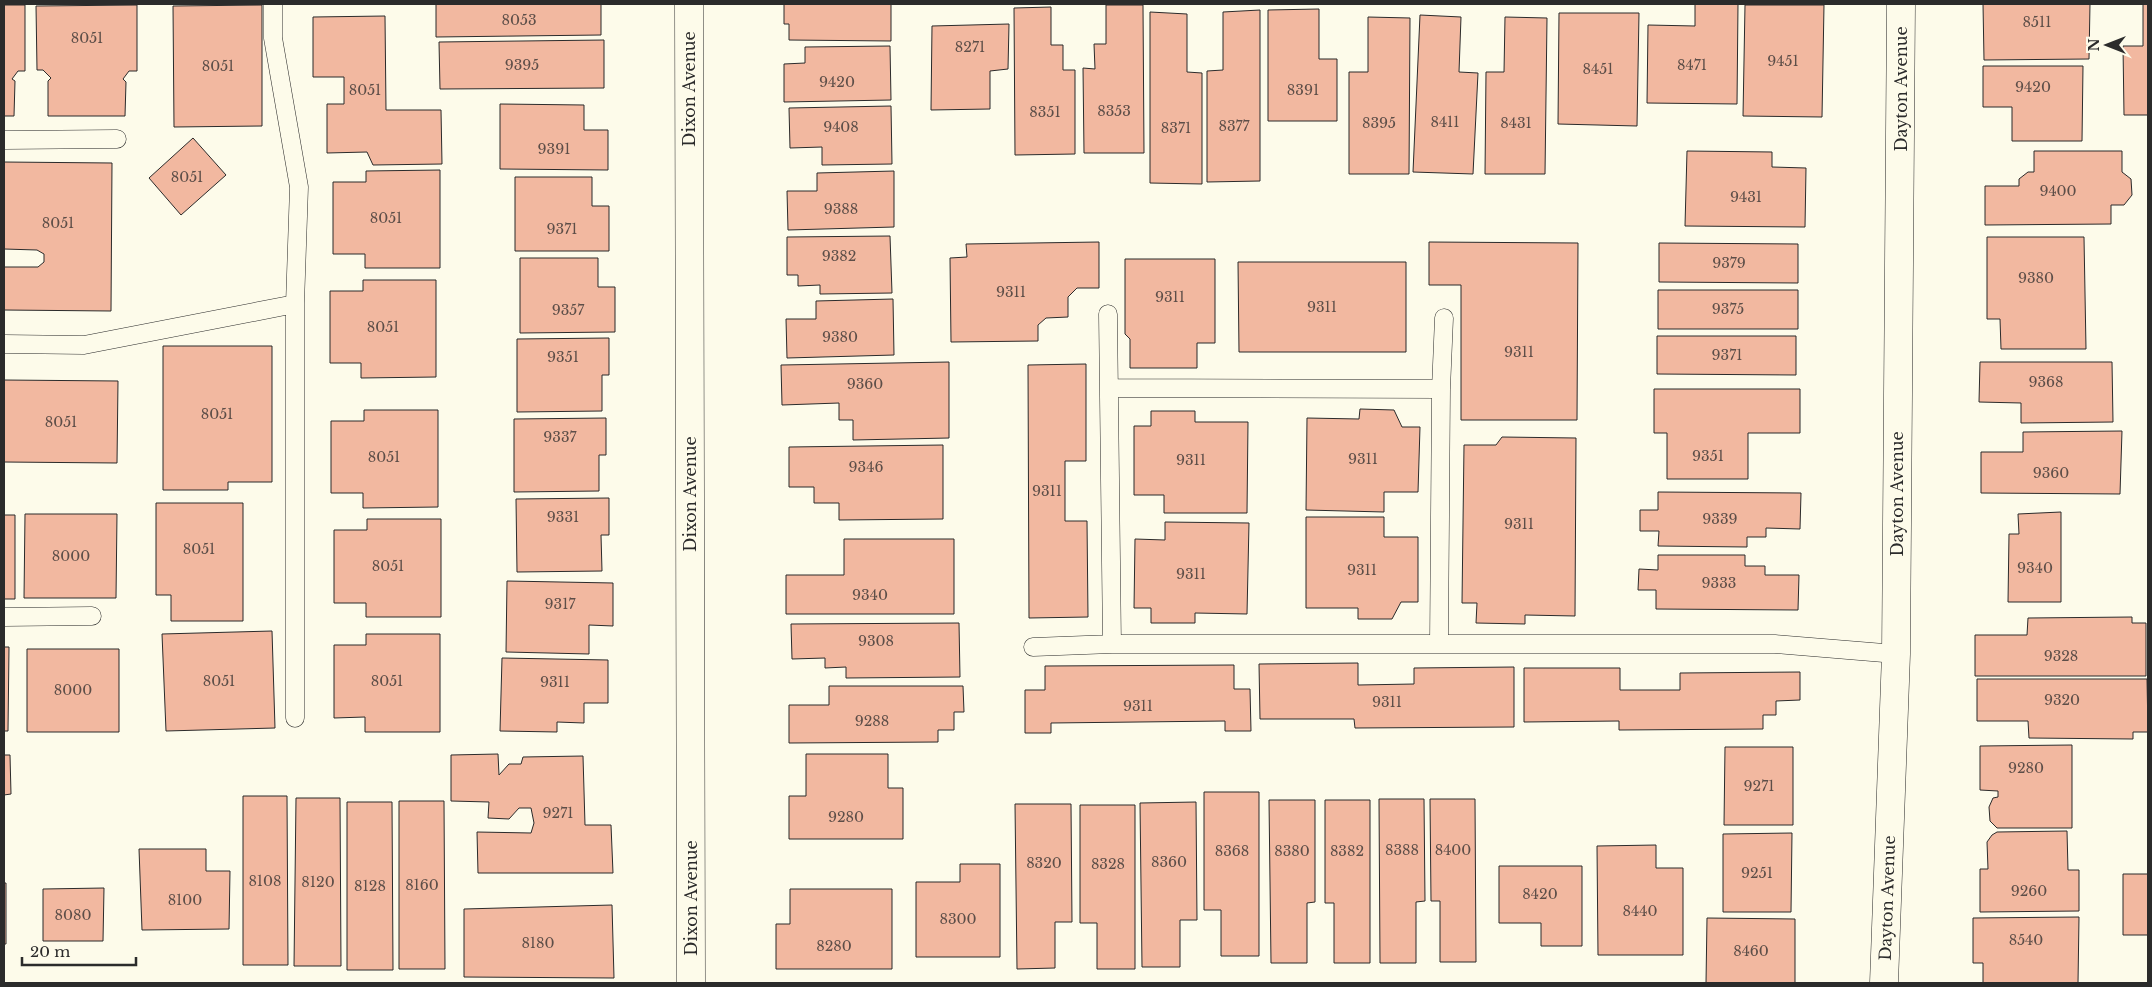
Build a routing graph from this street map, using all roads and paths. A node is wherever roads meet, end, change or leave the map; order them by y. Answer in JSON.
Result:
{"nodes":[{"id":1,"x":273,"y":4,"type":"edge"},
{"id":2,"x":689,"y":4,"type":"edge"},
{"id":3,"x":1901,"y":4,"type":"edge"},
{"id":4,"x":117,"y":139,"type":"dead end"},
{"id":5,"x":4,"y":140,"type":"edge"},
{"id":6,"x":295,"y":304,"type":"junction"},
{"id":7,"x":1108,"y":314,"type":"dead end"},
{"id":8,"x":1444,"y":318,"type":"dead end"},
{"id":9,"x":4,"y":344,"type":"edge"},
{"id":10,"x":1110,"y":388,"type":"junction"},
{"id":11,"x":1441,"y":389,"type":"junction"},
{"id":12,"x":92,"y":616,"type":"dead end"},
{"id":13,"x":4,"y":617,"type":"edge"},
{"id":14,"x":1112,"y":644,"type":"junction"},
{"id":15,"x":1439,"y":644,"type":"junction"},
{"id":16,"x":1032,"y":647,"type":"dead end"},
{"id":17,"x":1896,"y":654,"type":"junction"},
{"id":18,"x":295,"y":718,"type":"dead end"},
{"id":19,"x":691,"y":983,"type":"edge"},
{"id":20,"x":1884,"y":983,"type":"edge"}],
"edges":[{"from":1,"to":6,"type":"lane"},
{"from":2,"to":19,"type":"street","name":"Dixon Avenue"},
{"from":3,"to":17,"type":"street","name":"Dayton Avenue"},
{"from":4,"to":5,"type":"lane"},
{"from":6,"to":9,"type":"lane"},
{"from":6,"to":18,"type":"lane"},
{"from":7,"to":10,"type":"lane"},
{"from":8,"to":11,"type":"lane"},
{"from":10,"to":11,"type":"lane"},
{"from":10,"to":14,"type":"lane"},
{"from":11,"to":15,"type":"lane"},
{"from":12,"to":13,"type":"lane"},
{"from":14,"to":15,"type":"lane"},
{"from":14,"to":16,"type":"lane"},
{"from":15,"to":17,"type":"lane"},
{"from":17,"to":20,"type":"street","name":"Dayton Avenue"}]}
